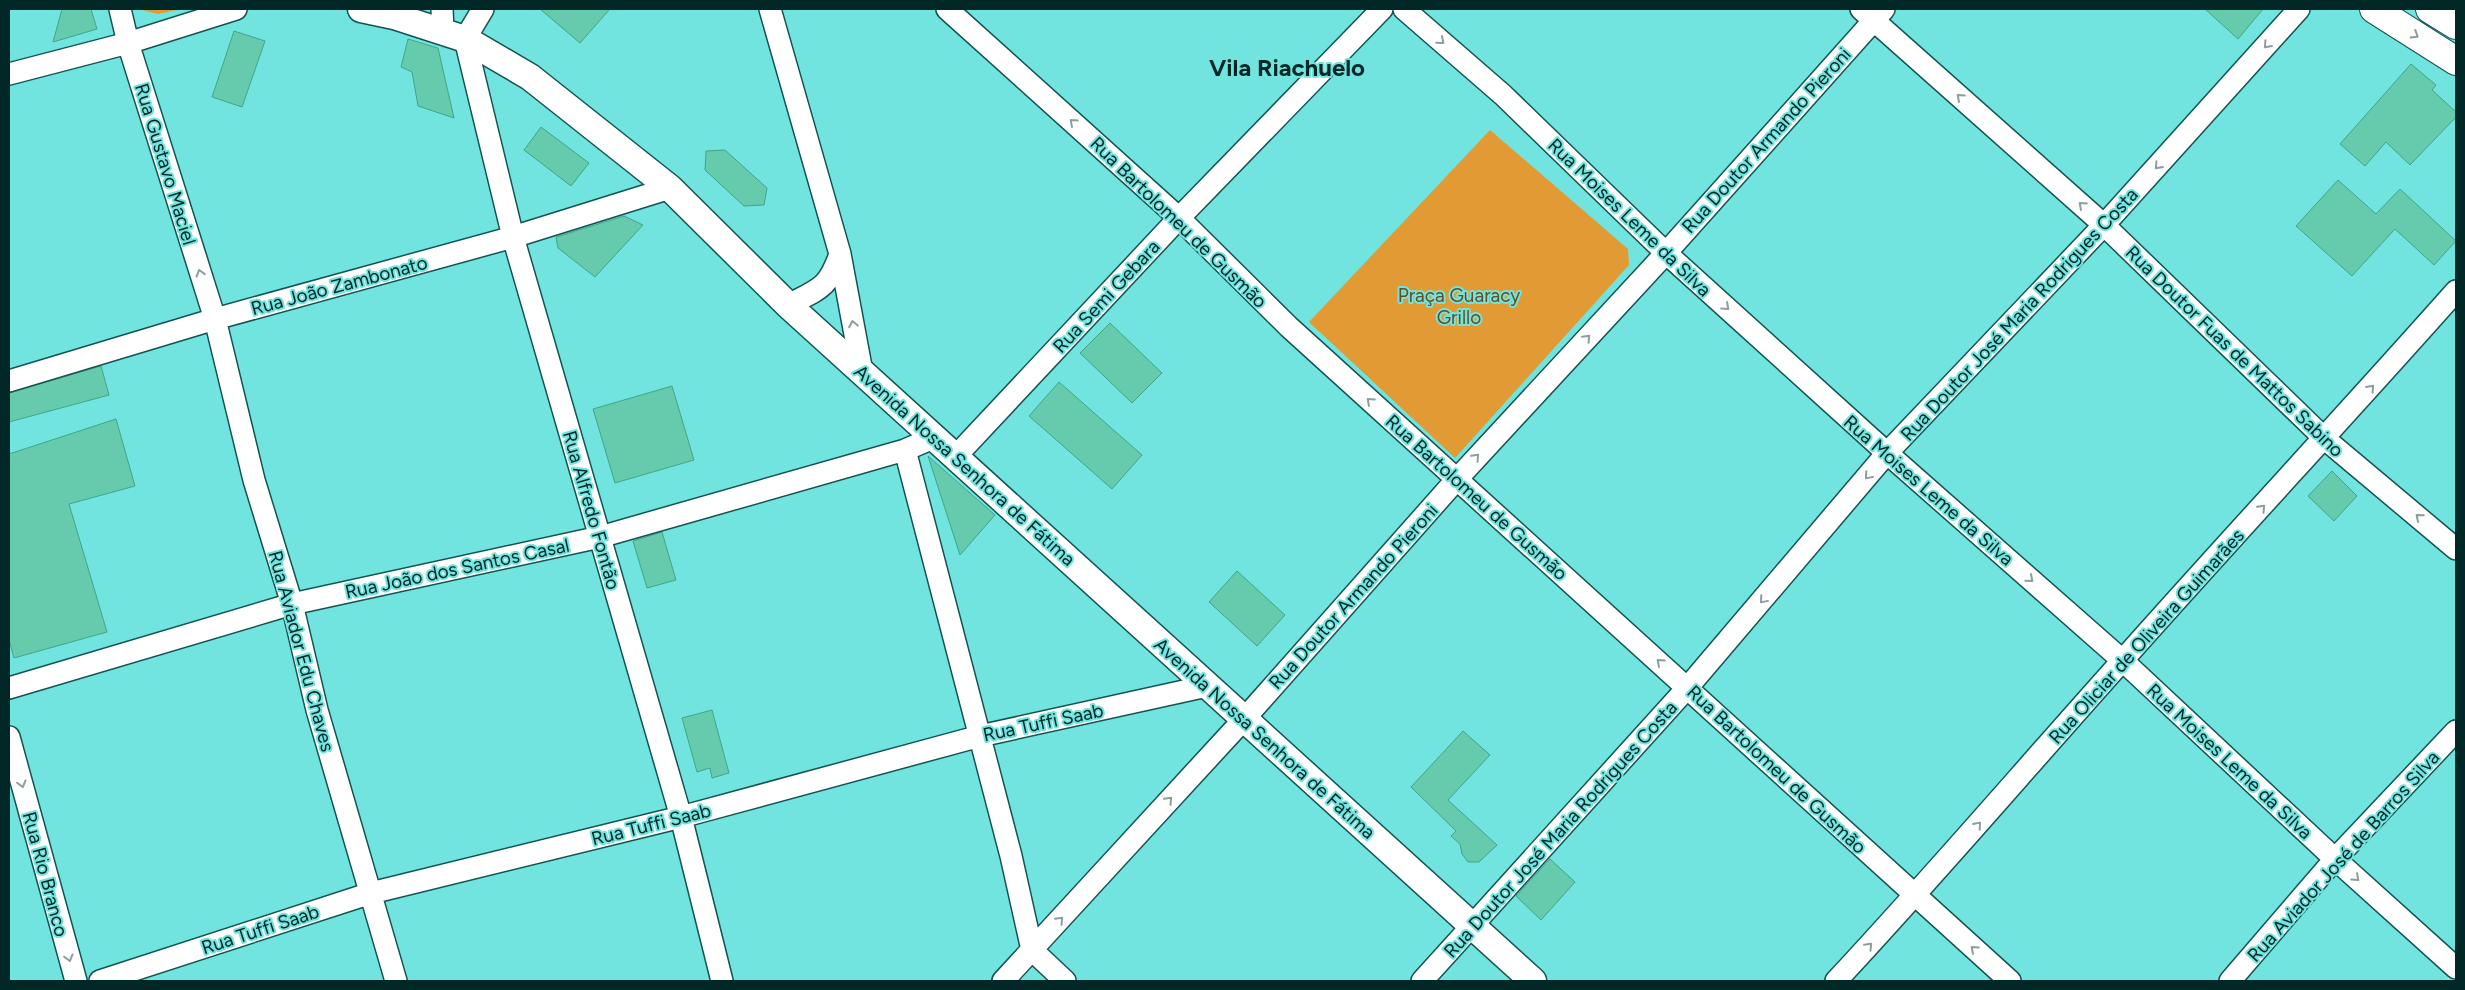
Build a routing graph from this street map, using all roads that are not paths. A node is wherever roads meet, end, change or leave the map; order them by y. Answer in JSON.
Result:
{"nodes":[{"id":1,"x":120,"y":9,"type":"edge"},
{"id":2,"x":236,"y":9,"type":"edge"},
{"id":3,"x":361,"y":9,"type":"edge"},
{"id":4,"x":483,"y":9,"type":"edge"},
{"id":5,"x":770,"y":9,"type":"edge"},
{"id":6,"x":947,"y":9,"type":"edge"},
{"id":7,"x":1382,"y":9,"type":"edge"},
{"id":8,"x":1404,"y":9,"type":"edge"},
{"id":9,"x":2299,"y":9,"type":"edge"},
{"id":10,"x":2374,"y":9,"type":"edge"},
{"id":11,"x":2430,"y":9,"type":"edge"},
{"id":12,"x":1873,"y":13,"type":"edge"},
{"id":13,"x":2456,"y":25,"type":"edge"},
{"id":14,"x":450,"y":26,"type":"edge"},
{"id":15,"x":128,"y":43,"type":"junction"},
{"id":16,"x":2456,"y":61,"type":"edge"},
{"id":17,"x":9,"y":74,"type":"edge"},
{"id":18,"x":670,"y":188,"type":"junction"},
{"id":19,"x":1180,"y":218,"type":"junction"},
{"id":20,"x":2104,"y":225,"type":"junction"},
{"id":21,"x":513,"y":237,"type":"junction"},
{"id":22,"x":1666,"y":253,"type":"junction"},
{"id":23,"x":840,"y":254,"type":"junction"},
{"id":24,"x":2456,"y":291,"type":"edge"},
{"id":25,"x":788,"y":305,"type":"junction"},
{"id":26,"x":215,"y":319,"type":"junction"},
{"id":27,"x":862,"y":372,"type":"junction"},
{"id":28,"x":9,"y":381,"type":"edge"},
{"id":29,"x":933,"y":438,"type":"junction"},
{"id":30,"x":2325,"y":439,"type":"junction"},
{"id":31,"x":905,"y":450,"type":"junction"},
{"id":32,"x":1887,"y":454,"type":"junction"},
{"id":33,"x":956,"y":456,"type":"junction"},
{"id":34,"x":1456,"y":479,"type":"junction"},
{"id":35,"x":600,"y":537,"type":"junction"},
{"id":36,"x":2456,"y":548,"type":"edge"},
{"id":37,"x":292,"y":604,"type":"junction"},
{"id":38,"x":2122,"y":660,"type":"junction"},
{"id":39,"x":1207,"y":686,"type":"junction"},
{"id":40,"x":9,"y":688,"type":"edge"},
{"id":41,"x":1688,"y":688,"type":"junction"},
{"id":42,"x":1245,"y":718,"type":"junction"},
{"id":43,"x":2456,"y":731,"type":"edge"},
{"id":44,"x":980,"y":736,"type":"junction"},
{"id":45,"x":9,"y":737,"type":"edge"},
{"id":46,"x":681,"y":817,"type":"junction"},
{"id":47,"x":2335,"y":859,"type":"junction"},
{"id":48,"x":371,"y":893,"type":"junction"},
{"id":49,"x":1915,"y":896,"type":"junction"},
{"id":50,"x":1472,"y":925,"type":"junction"},
{"id":51,"x":1032,"y":950,"type":"junction"},
{"id":52,"x":2456,"y":968,"type":"edge"},
{"id":53,"x":76,"y":981,"type":"edge"},
{"id":54,"x":100,"y":981,"type":"edge"},
{"id":55,"x":396,"y":981,"type":"edge"},
{"id":56,"x":722,"y":981,"type":"edge"},
{"id":57,"x":1003,"y":981,"type":"edge"},
{"id":58,"x":1065,"y":981,"type":"edge"},
{"id":59,"x":1422,"y":981,"type":"edge"},
{"id":60,"x":1534,"y":981,"type":"edge"},
{"id":61,"x":1836,"y":981,"type":"edge"},
{"id":62,"x":2010,"y":981,"type":"edge"},
{"id":63,"x":2230,"y":981,"type":"edge"}],
"edges":[{"from":1,"to":15,"type":"street","name":"Rua Gustavo Maciel"},
{"from":2,"to":15,"type":"street"},
{"from":3,"to":14,"type":"street","name":"Avenida Nossa Senhora de Fátima"},
{"from":4,"to":14,"type":"street"},
{"from":5,"to":23,"type":"street"},
{"from":19,"to":6,"type":"street","name":"Rua Bartolomeu de Gusmão","one_way":true},
{"from":7,"to":19,"type":"street","name":"Rua Semi Gebara"},
{"from":8,"to":22,"type":"street","name":"Rua Moises Leme da Silva","one_way":true},
{"from":9,"to":20,"type":"street","name":"Rua Doutor José Maria Rodrigues Costa","one_way":true},
{"from":10,"to":16,"type":"main road","one_way":true},
{"from":11,"to":13,"type":"main road"},
{"from":20,"to":12,"type":"street","name":"Rua Doutor Fuas de Mattos Sabino","one_way":true},
{"from":12,"to":22,"type":"street","name":"Rua Doutor Armando Pieroni"},
{"from":14,"to":18,"type":"street","name":"Avenida Nossa Senhora de Fátima"},
{"from":14,"to":21,"type":"street","name":"Rua Alfredo Fontão"},
{"from":15,"to":17,"type":"street"},
{"from":26,"to":15,"type":"street","name":"Rua Gustavo Maciel","one_way":true},
{"from":18,"to":21,"type":"street","name":"Rua João Zambonato"},
{"from":18,"to":25,"type":"street","name":"Avenida Nossa Senhora de Fátima"},
{"from":19,"to":33,"type":"street","name":"Rua Semi Gebara"},
{"from":34,"to":19,"type":"street","name":"Rua Bartolomeu de Gusmão","one_way":true},
{"from":20,"to":30,"type":"street","name":"Rua Doutor Fuas de Mattos Sabino"},
{"from":20,"to":32,"type":"street","name":"Rua Doutor José Maria Rodrigues Costa"},
{"from":21,"to":26,"type":"street","name":"Rua João Zambonato"},
{"from":21,"to":35,"type":"street","name":"Rua Alfredo Fontão"},
{"from":22,"to":32,"type":"street","name":"Rua Moises Leme da Silva","one_way":true},
{"from":34,"to":22,"type":"street","name":"Rua Doutor Armando Pieroni","one_way":true},
{"from":23,"to":25,"type":"street"},
{"from":27,"to":23,"type":"street","one_way":true},
{"from":30,"to":24,"type":"street","name":"Rua Oliciar de Oliveira Guimarães","one_way":true},
{"from":25,"to":27,"type":"street","name":"Avenida Nossa Senhora de Fátima"},
{"from":26,"to":28,"type":"street","name":"Rua João Zambonato"},
{"from":26,"to":37,"type":"street","name":"Rua Aviador Edu Chaves"},
{"from":27,"to":29,"type":"street","name":"Avenida Nossa Senhora de Fátima"},
{"from":29,"to":31,"type":"street","name":"Rua João dos Santos Casal"},
{"from":29,"to":33,"type":"street","name":"Avenida Nossa Senhora de Fátima"},
{"from":36,"to":30,"type":"street","name":"Rua Doutor Fuas de Mattos Sabino","one_way":true},
{"from":38,"to":30,"type":"street","name":"Rua Oliciar de Oliveira Guimarães","one_way":true},
{"from":31,"to":35,"type":"street","name":"Rua João dos Santos Casal"},
{"from":31,"to":44,"type":"street"},
{"from":32,"to":38,"type":"street","name":"Rua Moises Leme da Silva","one_way":true},
{"from":32,"to":41,"type":"street","name":"Rua Doutor José Maria Rodrigues Costa","one_way":true},
{"from":33,"to":39,"type":"street","name":"Avenida Nossa Senhora de Fátima"},
{"from":41,"to":34,"type":"street","name":"Rua Bartolomeu de Gusmão","one_way":true},
{"from":34,"to":42,"type":"street","name":"Rua Doutor Armando Pieroni"},
{"from":35,"to":37,"type":"street","name":"Rua João dos Santos Casal"},
{"from":35,"to":46,"type":"street","name":"Rua Alfredo Fontão"},
{"from":37,"to":40,"type":"street","name":"Rua João dos Santos Casal"},
{"from":37,"to":48,"type":"street","name":"Rua Aviador Edu Chaves"},
{"from":38,"to":47,"type":"street","name":"Rua Moises Leme da Silva"},
{"from":49,"to":38,"type":"street","name":"Rua Oliciar de Oliveira Guimarães","one_way":true},
{"from":39,"to":42,"type":"street","name":"Avenida Nossa Senhora de Fátima"},
{"from":39,"to":44,"type":"street","name":"Rua Tuffi Saab"},
{"from":41,"to":49,"type":"street","name":"Rua Bartolomeu de Gusmão"},
{"from":41,"to":50,"type":"street","name":"Rua Doutor José Maria Rodrigues Costa"},
{"from":42,"to":50,"type":"street","name":"Avenida Nossa Senhora de Fátima"},
{"from":51,"to":42,"type":"street","name":"Rua Doutor Armando Pieroni","one_way":true},
{"from":43,"to":47,"type":"street","name":"Rua Aviador José de Barros Silva"},
{"from":44,"to":46,"type":"street","name":"Rua Tuffi Saab"},
{"from":44,"to":51,"type":"street"},
{"from":45,"to":53,"type":"street","name":"Rua Rio Branco","one_way":true},
{"from":46,"to":48,"type":"street","name":"Rua Tuffi Saab"},
{"from":46,"to":56,"type":"street","name":"Rua Alfredo Fontão"},
{"from":47,"to":52,"type":"street","name":"Rua Moises Leme da Silva","one_way":true},
{"from":47,"to":63,"type":"street","name":"Rua Aviador José de Barros Silva"},
{"from":48,"to":54,"type":"street","name":"Rua Tuffi Saab"},
{"from":48,"to":55,"type":"street","name":"Rua Aviador Edu Chaves"},
{"from":61,"to":49,"type":"street","name":"Rua Oliciar de Oliveira Guimarães","one_way":true},
{"from":62,"to":49,"type":"street","name":"Rua Bartolomeu de Gusmão","one_way":true},
{"from":50,"to":59,"type":"street","name":"Rua Doutor José Maria Rodrigues Costa"},
{"from":50,"to":60,"type":"street","name":"Avenida Nossa Senhora de Fátima"},
{"from":51,"to":57,"type":"street","name":"Rua Doutor Armando Pieroni"},
{"from":51,"to":58,"type":"street"}]}
